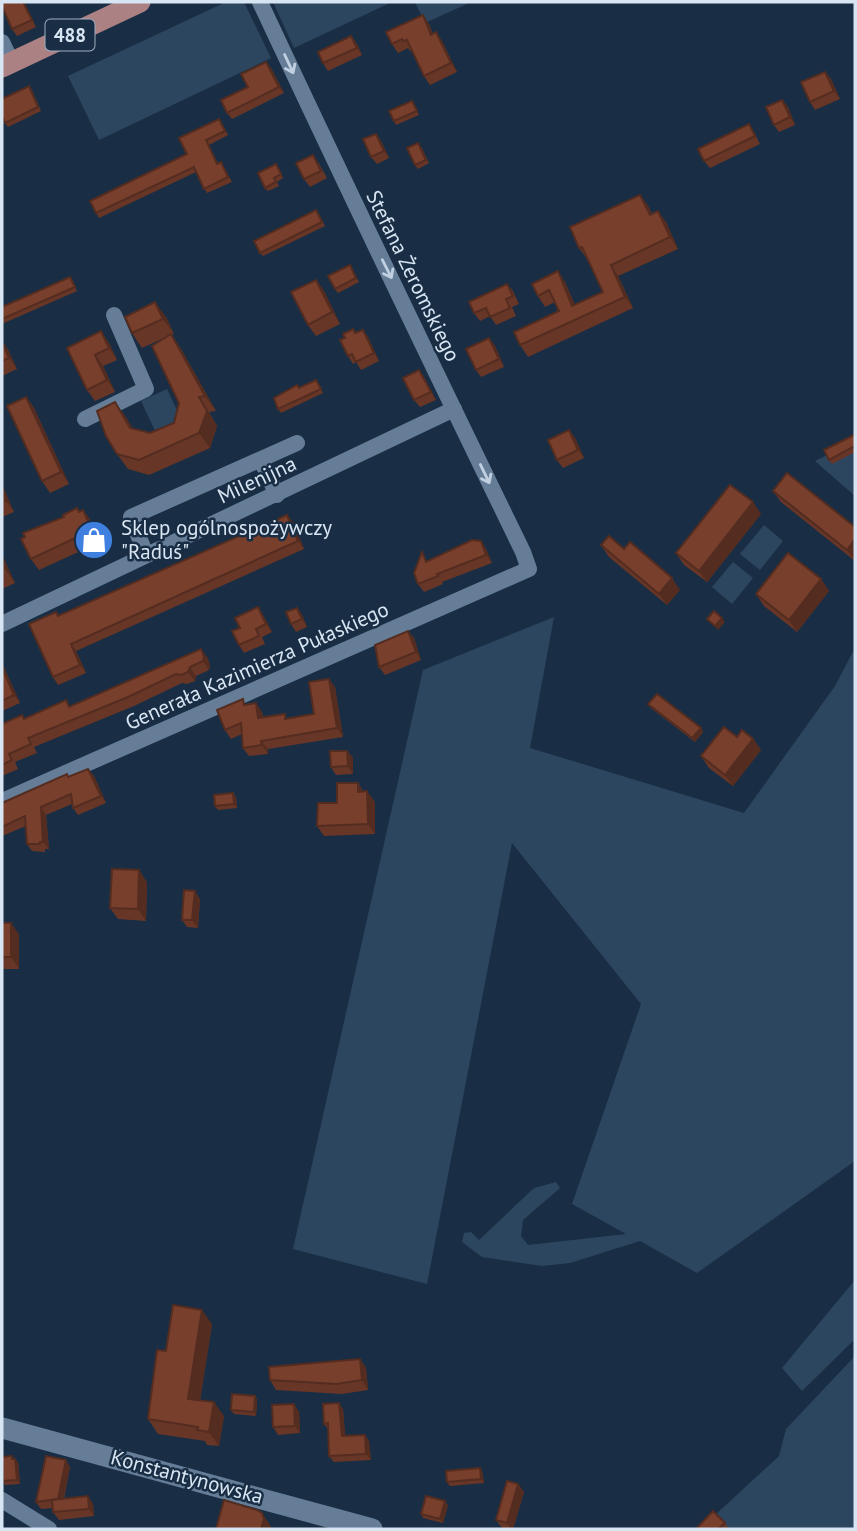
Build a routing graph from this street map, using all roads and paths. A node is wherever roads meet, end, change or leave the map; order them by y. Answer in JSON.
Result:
{"nodes":[{"id":1,"x":140,"y":2,"type":"edge"},
{"id":2,"x":260,"y":2,"type":"edge"},
{"id":3,"x":2,"y":42,"type":"edge"},
{"id":4,"x":7,"y":65,"type":"edge"},
{"id":5,"x":114,"y":315,"type":"dead end"},
{"id":6,"x":454,"y":409,"type":"junction"},
{"id":7,"x":85,"y":419,"type":"dead end"},
{"id":8,"x":297,"y":443,"type":"dead end"},
{"id":9,"x":261,"y":460,"type":"junction"},
{"id":10,"x":277,"y":495,"type":"junction"},
{"id":11,"x":146,"y":555,"type":"junction"},
{"id":12,"x":529,"y":569,"type":"joint"},
{"id":13,"x":2,"y":624,"type":"edge"},
{"id":14,"x":2,"y":801,"type":"edge"},
{"id":15,"x":2,"y":1427,"type":"edge"},
{"id":16,"x":2,"y":1500,"type":"edge"},
{"id":17,"x":49,"y":1529,"type":"edge"},
{"id":18,"x":372,"y":1529,"type":"edge"}],
"edges":[{"from":1,"to":4,"type":"main road","number":"488"},
{"from":2,"to":6,"type":"street","name":"Stefana Żeromskiego","one_way":true},
{"from":3,"to":4,"type":"street"},
{"from":5,"to":7,"type":"street"},
{"from":6,"to":10,"type":"street","name":"Milenijna"},
{"from":6,"to":12,"type":"street","name":"Stefana Żeromskiego","one_way":true},
{"from":8,"to":9,"type":"street"},
{"from":9,"to":10,"type":"street"},
{"from":9,"to":11,"type":"street"},
{"from":10,"to":11,"type":"street","name":"Milenijna"},
{"from":11,"to":13,"type":"street","name":"Milenijna"},
{"from":12,"to":14,"type":"street","name":"Generała Kazimierza Pułaskiego"},
{"from":15,"to":18,"type":"main road","name":"Konstantynowska"},
{"from":16,"to":17,"type":"street"}]}
